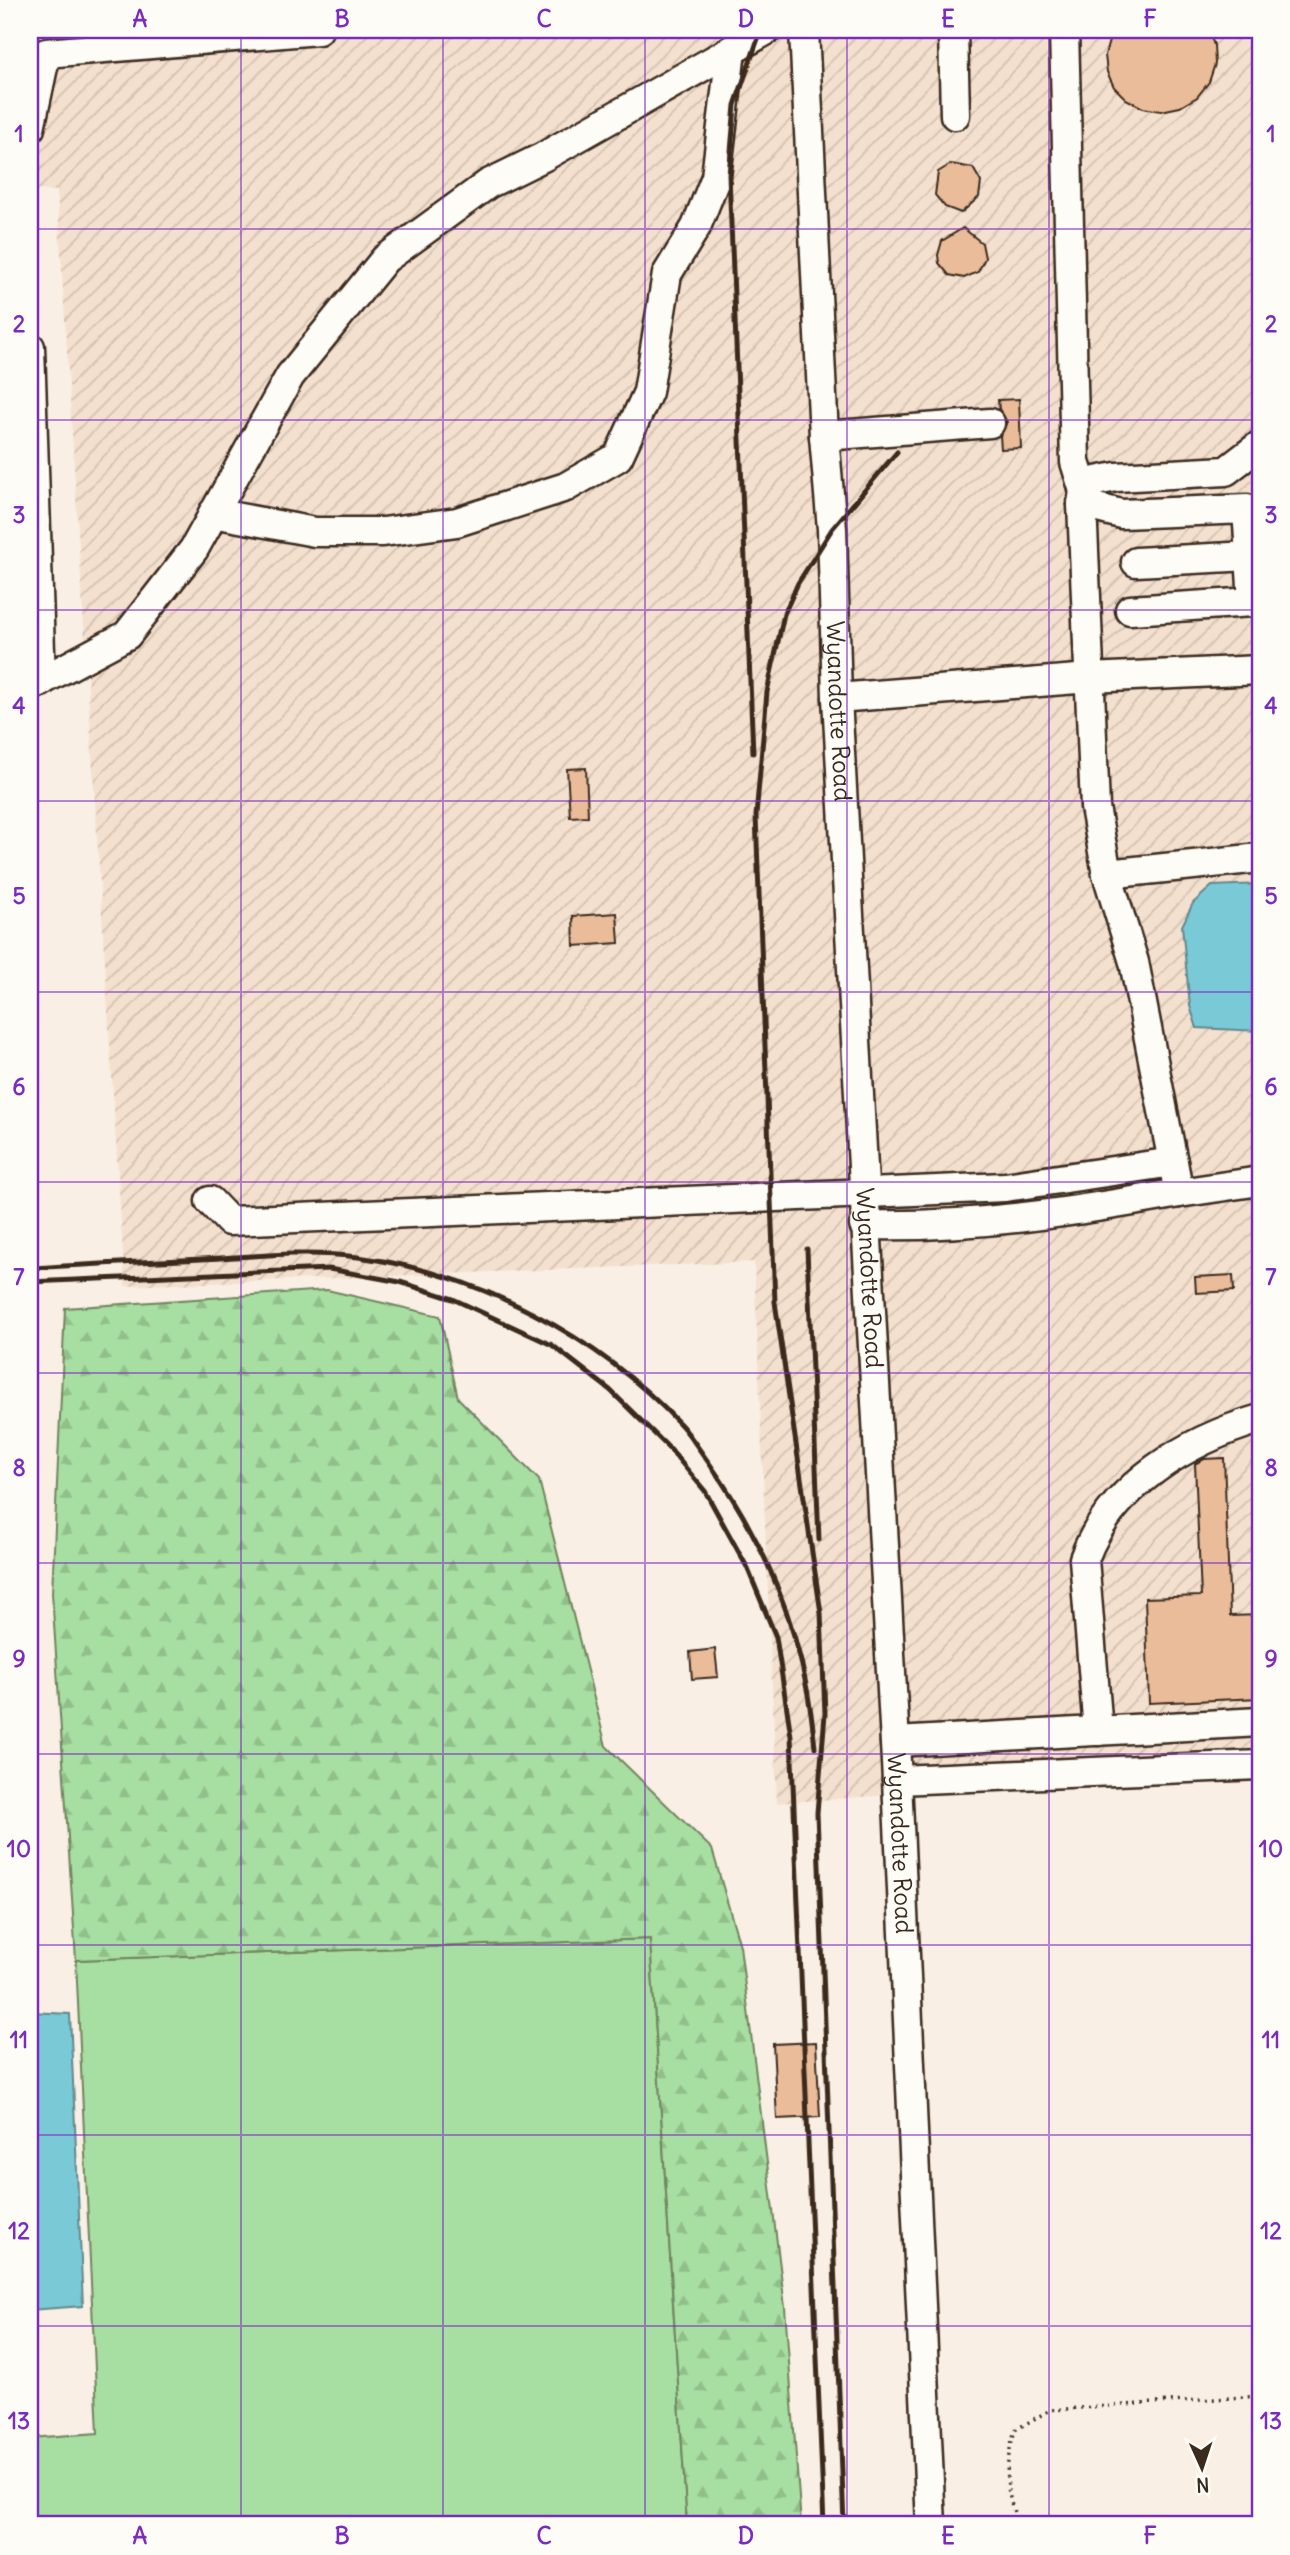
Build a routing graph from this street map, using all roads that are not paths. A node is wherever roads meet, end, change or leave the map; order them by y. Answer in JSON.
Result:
{"nodes":[{"id":1,"x":318,"y":30,"type":"edge"},
{"id":2,"x":803,"y":30,"type":"edge"},
{"id":3,"x":953,"y":30,"type":"edge"},
{"id":4,"x":1064,"y":30,"type":"edge"},
{"id":5,"x":761,"y":32,"type":"edge"},
{"id":6,"x":731,"y":50,"type":"junction"},
{"id":7,"x":955,"y":114,"type":"dead end"},
{"id":8,"x":30,"y":128,"type":"edge"},
{"id":9,"x":30,"y":347,"type":"edge"},
{"id":10,"x":990,"y":423,"type":"dead end"},
{"id":11,"x":824,"y":436,"type":"junction"},
{"id":12,"x":1260,"y":445,"type":"edge"},
{"id":13,"x":1260,"y":468,"type":"edge"},
{"id":14,"x":1226,"y":471,"type":"junction"},
{"id":15,"x":1083,"y":498,"type":"junction"},
{"id":16,"x":213,"y":513,"type":"junction"},
{"id":17,"x":1250,"y":556,"type":"junction"},
{"id":18,"x":1136,"y":562,"type":"dead end"},
{"id":19,"x":1130,"y":610,"type":"dead end"},
{"id":20,"x":1260,"y":670,"type":"edge"},
{"id":21,"x":1090,"y":678,"type":"junction"},
{"id":22,"x":35,"y":685,"type":"edge"},
{"id":23,"x":837,"y":698,"type":"junction"},
{"id":24,"x":1260,"y":858,"type":"edge"},
{"id":25,"x":1107,"y":874,"type":"junction"},
{"id":26,"x":1173,"y":1162,"type":"junction"},
{"id":27,"x":1260,"y":1181,"type":"edge"},
{"id":28,"x":862,"y":1191,"type":"junction"},
{"id":29,"x":1179,"y":1193,"type":"junction"},
{"id":30,"x":210,"y":1201,"type":"dead end"},
{"id":31,"x":864,"y":1225,"type":"junction"},
{"id":32,"x":1260,"y":1419,"type":"edge"},
{"id":33,"x":1260,"y":1723,"type":"edge"},
{"id":34,"x":1098,"y":1731,"type":"junction"},
{"id":35,"x":895,"y":1742,"type":"junction"},
{"id":36,"x":1260,"y":1765,"type":"edge"},
{"id":37,"x":897,"y":1780,"type":"junction"},
{"id":38,"x":931,"y":2525,"type":"edge"}],
"edges":[{"from":1,"to":8,"type":"street"},
{"from":2,"to":11,"type":"street","name":"Wyandotte Road"},
{"from":3,"to":7,"type":"street"},
{"from":4,"to":15,"type":"street"},
{"from":5,"to":6,"type":"street"},
{"from":6,"to":16,"type":"street"},
{"from":6,"to":16,"type":"street"},
{"from":9,"to":22,"type":"street"},
{"from":10,"to":11,"type":"street"},
{"from":11,"to":23,"type":"street","name":"Wyandotte Road"},
{"from":12,"to":14,"type":"street"},
{"from":13,"to":14,"type":"street"},
{"from":14,"to":15,"type":"street"},
{"from":15,"to":17,"type":"street"},
{"from":15,"to":21,"type":"street"},
{"from":16,"to":22,"type":"street"},
{"from":17,"to":18,"type":"street"},
{"from":17,"to":19,"type":"street"},
{"from":20,"to":21,"type":"street"},
{"from":21,"to":23,"type":"street"},
{"from":21,"to":25,"type":"street"},
{"from":23,"to":28,"type":"street","name":"Wyandotte Road"},
{"from":24,"to":25,"type":"street"},
{"from":25,"to":26,"type":"street"},
{"from":26,"to":28,"type":"street"},
{"from":26,"to":29,"type":"street"},
{"from":27,"to":29,"type":"street"},
{"from":28,"to":30,"type":"street"},
{"from":28,"to":31,"type":"street","name":"Wyandotte Road"},
{"from":29,"to":31,"type":"street"},
{"from":31,"to":35,"type":"street","name":"Wyandotte Road"},
{"from":32,"to":34,"type":"street"},
{"from":33,"to":34,"type":"street"},
{"from":34,"to":35,"type":"street"},
{"from":35,"to":37,"type":"street","name":"Wyandotte Road"},
{"from":36,"to":37,"type":"street"},
{"from":37,"to":38,"type":"street","name":"Wyandotte Road"}]}
